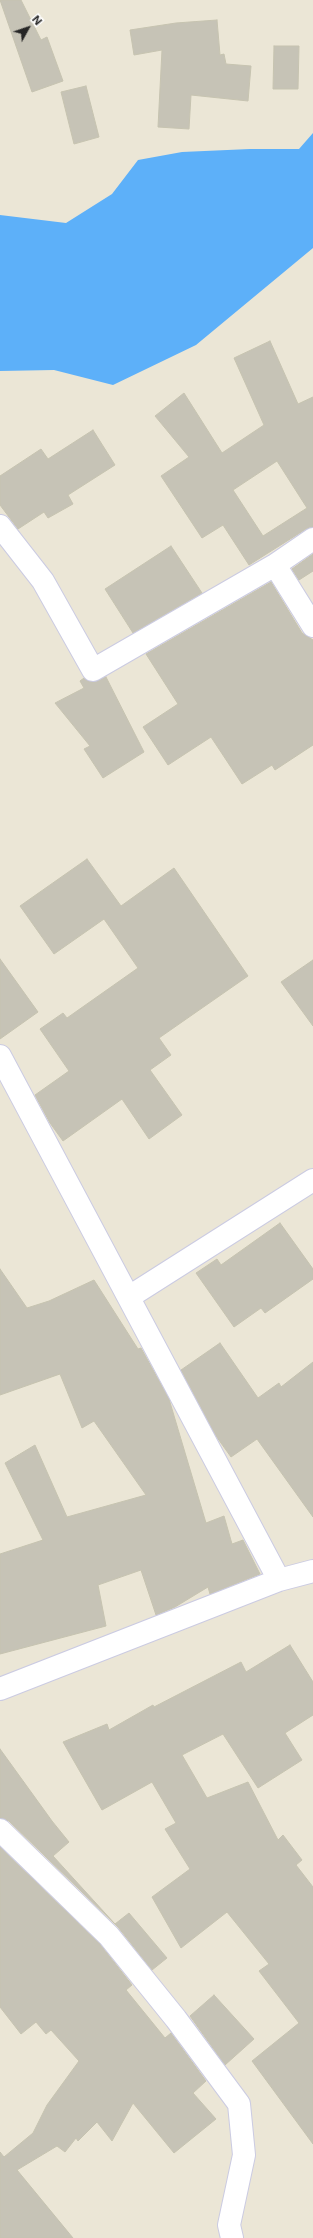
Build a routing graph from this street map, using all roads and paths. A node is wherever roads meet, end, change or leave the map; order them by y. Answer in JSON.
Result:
{"nodes":[{"id":1,"x":0,"y":526,"type":"edge"},
{"id":2,"x":313,"y":539,"type":"edge"},
{"id":3,"x":275,"y":565,"type":"junction"},
{"id":4,"x":313,"y":626,"type":"edge"},
{"id":5,"x":0,"y":1056,"type":"edge"},
{"id":6,"x":313,"y":1180,"type":"edge"},
{"id":7,"x":129,"y":1298,"type":"junction"},
{"id":8,"x":313,"y":1571,"type":"edge"},
{"id":9,"x":279,"y":1580,"type":"junction"},
{"id":10,"x":0,"y":1689,"type":"edge"},
{"id":11,"x":0,"y":1830,"type":"edge"},
{"id":12,"x":232,"y":2238,"type":"edge"}],
"edges":[{"from":1,"to":3,"type":"street"},
{"from":2,"to":3,"type":"street"},
{"from":3,"to":4,"type":"street"},
{"from":5,"to":7,"type":"street"},
{"from":6,"to":7,"type":"street"},
{"from":7,"to":9,"type":"street"},
{"from":8,"to":9,"type":"street"},
{"from":9,"to":10,"type":"street"},
{"from":11,"to":12,"type":"street"}]}
